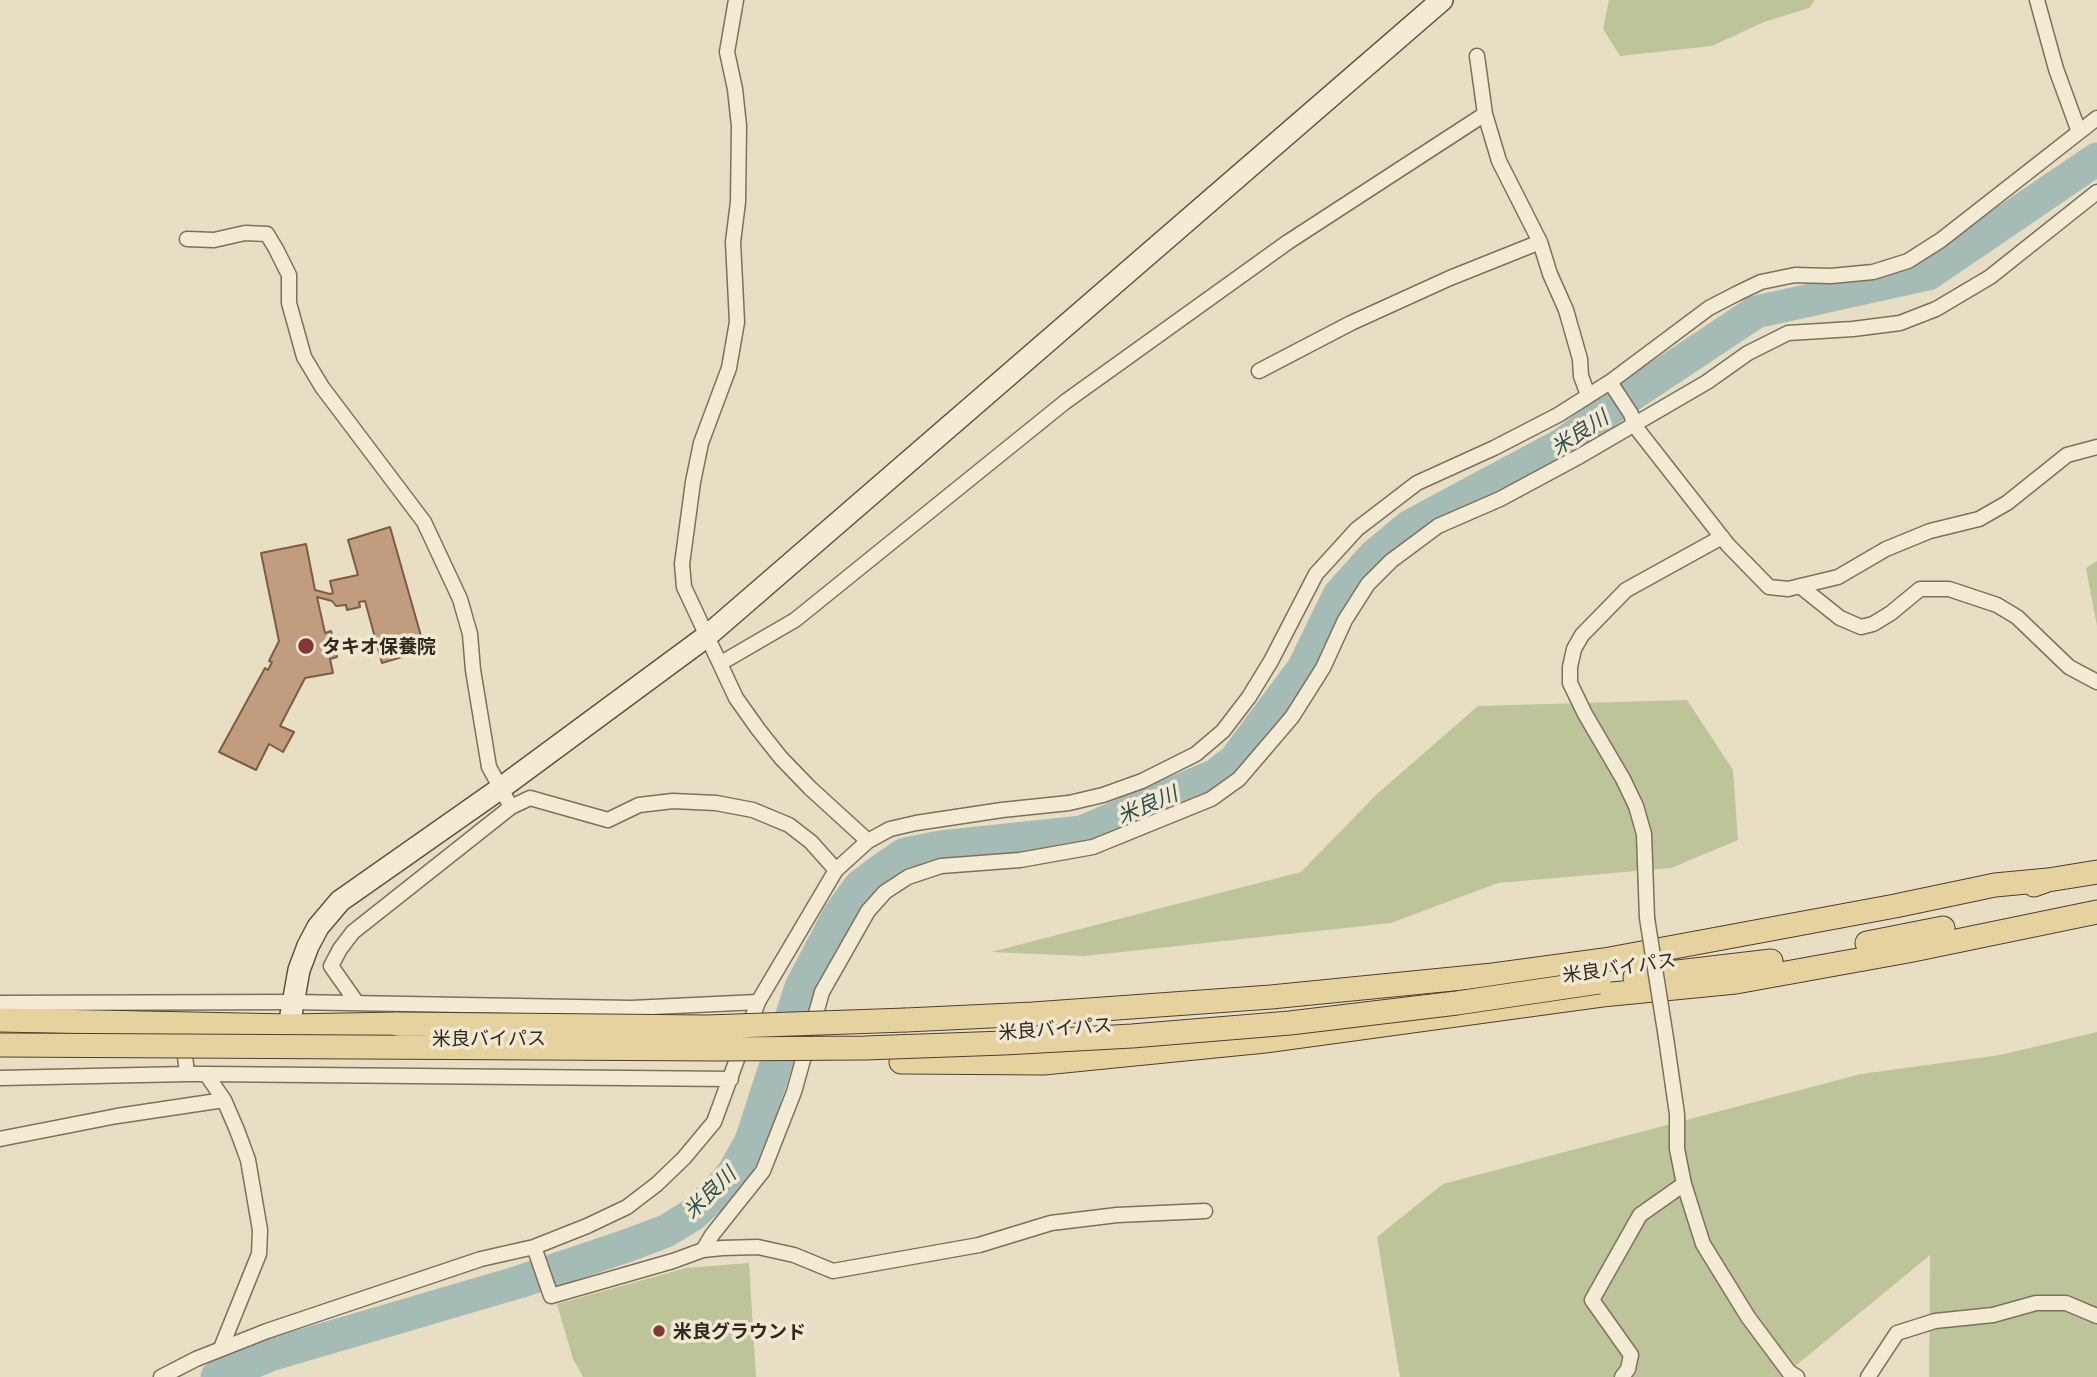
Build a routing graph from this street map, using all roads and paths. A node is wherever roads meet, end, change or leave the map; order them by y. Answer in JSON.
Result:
{"nodes":[{"id":1,"x":736,"y":0,"type":"edge"},
{"id":2,"x":1442,"y":0,"type":"edge"},
{"id":3,"x":2037,"y":0,"type":"edge"},
{"id":4,"x":1477,"y":56,"type":"dead end"},
{"id":5,"x":1485,"y":114,"type":"junction"},
{"id":6,"x":2097,"y":118,"type":"edge"},
{"id":7,"x":2079,"y":132,"type":"junction"},
{"id":8,"x":2097,"y":192,"type":"edge"},
{"id":9,"x":187,"y":239,"type":"dead end"},
{"id":10,"x":1540,"y":242,"type":"junction"},
{"id":11,"x":1259,"y":370,"type":"dead end"},
{"id":12,"x":1612,"y":385,"type":"junction"},
{"id":13,"x":1588,"y":394,"type":"junction"},
{"id":14,"x":1633,"y":419,"type":"junction"},
{"id":15,"x":2097,"y":447,"type":"edge"},
{"id":16,"x":1722,"y":537,"type":"junction"},
{"id":17,"x":1800,"y":586,"type":"junction"},
{"id":18,"x":707,"y":636,"type":"junction"},
{"id":19,"x":721,"y":663,"type":"junction"},
{"id":20,"x":2097,"y":682,"type":"edge"},
{"id":21,"x":501,"y":788,"type":"junction"},
{"id":22,"x":511,"y":807,"type":"junction"},
{"id":23,"x":869,"y":841,"type":"junction"},
{"id":24,"x":836,"y":870,"type":"junction"},
{"id":25,"x":2097,"y":872,"type":"edge"},
{"id":26,"x":2048,"y":880,"type":"junction"},
{"id":27,"x":2097,"y":897,"type":"edge"},
{"id":28,"x":2097,"y":912,"type":"edge"},
{"id":29,"x":1599,"y":976,"type":"junction"},
{"id":30,"x":293,"y":1002,"type":"junction"},
{"id":31,"x":758,"y":1002,"type":"junction"},
{"id":32,"x":0,"y":1003,"type":"edge"},
{"id":33,"x":357,"y":1003,"type":"junction"},
{"id":34,"x":0,"y":1020,"type":"edge"},
{"id":35,"x":289,"y":1026,"type":"junction"},
{"id":36,"x":0,"y":1035,"type":"edge"},
{"id":37,"x":0,"y":1045,"type":"edge"},
{"id":38,"x":0,"y":1056,"type":"edge"},
{"id":39,"x":288,"y":1056,"type":"junction"},
{"id":40,"x":186,"y":1065,"type":"junction"},
{"id":41,"x":206,"y":1074,"type":"junction"},
{"id":42,"x":0,"y":1078,"type":"edge"},
{"id":43,"x":731,"y":1079,"type":"junction"},
{"id":44,"x":224,"y":1100,"type":"junction"},
{"id":45,"x":0,"y":1139,"type":"edge"},
{"id":46,"x":1684,"y":1184,"type":"junction"},
{"id":47,"x":1205,"y":1210,"type":"dead end"},
{"id":48,"x":703,"y":1250,"type":"junction"},
{"id":49,"x":536,"y":1252,"type":"junction"},
{"id":50,"x":2097,"y":1316,"type":"edge"},
{"id":51,"x":221,"y":1348,"type":"junction"},
{"id":52,"x":161,"y":1377,"type":"edge"},
{"id":53,"x":1622,"y":1377,"type":"edge"},
{"id":54,"x":1797,"y":1377,"type":"edge"},
{"id":55,"x":1868,"y":1377,"type":"edge"}],
"edges":[{"from":1,"to":18,"type":"street"},
{"from":2,"to":18,"type":"street"},
{"from":3,"to":7,"type":"street"},
{"from":4,"to":5,"type":"street"},
{"from":5,"to":10,"type":"street"},
{"from":5,"to":19,"type":"street"},
{"from":6,"to":7,"type":"street"},
{"from":7,"to":12,"type":"street"},
{"from":8,"to":14,"type":"street"},
{"from":9,"to":21,"type":"street"},
{"from":10,"to":11,"type":"street"},
{"from":10,"to":13,"type":"street"},
{"from":12,"to":13,"type":"street"},
{"from":12,"to":14,"type":"street"},
{"from":13,"to":23,"type":"street"},
{"from":14,"to":16,"type":"street"},
{"from":14,"to":48,"type":"street"},
{"from":15,"to":17,"type":"street"},
{"from":16,"to":17,"type":"street"},
{"from":16,"to":46,"type":"street","bridge":true},
{"from":17,"to":20,"type":"street"},
{"from":18,"to":19,"type":"street"},
{"from":18,"to":21,"type":"street"},
{"from":19,"to":23,"type":"street"},
{"from":21,"to":22,"type":"street"},
{"from":21,"to":30,"type":"street"},
{"from":22,"to":24,"type":"street"},
{"from":22,"to":33,"type":"street"},
{"from":23,"to":24,"type":"street"},
{"from":24,"to":31,"type":"street"},
{"from":25,"to":26,"type":"main road","name":"米良バイパス"},
{"from":26,"to":29,"type":"main road","name":"米良バイパス"},
{"from":26,"to":35,"type":"main road","bridge":true},
{"from":27,"to":29,"type":"main road","name":"米良バイパス"},
{"from":28,"to":39,"type":"main road"},
{"from":29,"to":36,"type":"main road","name":"米良バイパス"},
{"from":29,"to":37,"type":"main road","name":"米良バイパス","bridge":true},
{"from":30,"to":32,"type":"street"},
{"from":30,"to":33,"type":"street"},
{"from":30,"to":35,"type":"street"},
{"from":31,"to":33,"type":"street"},
{"from":31,"to":43,"type":"street"},
{"from":34,"to":35,"type":"main road"},
{"from":35,"to":39,"type":"street"},
{"from":38,"to":40,"type":"main road"},
{"from":39,"to":40,"type":"main road"},
{"from":40,"to":41,"type":"street"},
{"from":40,"to":42,"type":"street"},
{"from":41,"to":43,"type":"street"},
{"from":41,"to":44,"type":"street"},
{"from":43,"to":49,"type":"street"},
{"from":44,"to":45,"type":"street"},
{"from":44,"to":51,"type":"street"},
{"from":46,"to":53,"type":"street"},
{"from":46,"to":54,"type":"street"},
{"from":47,"to":48,"type":"street"},
{"from":48,"to":49,"type":"street"},
{"from":49,"to":51,"type":"street"},
{"from":50,"to":55,"type":"street"},
{"from":51,"to":52,"type":"street"}]}
